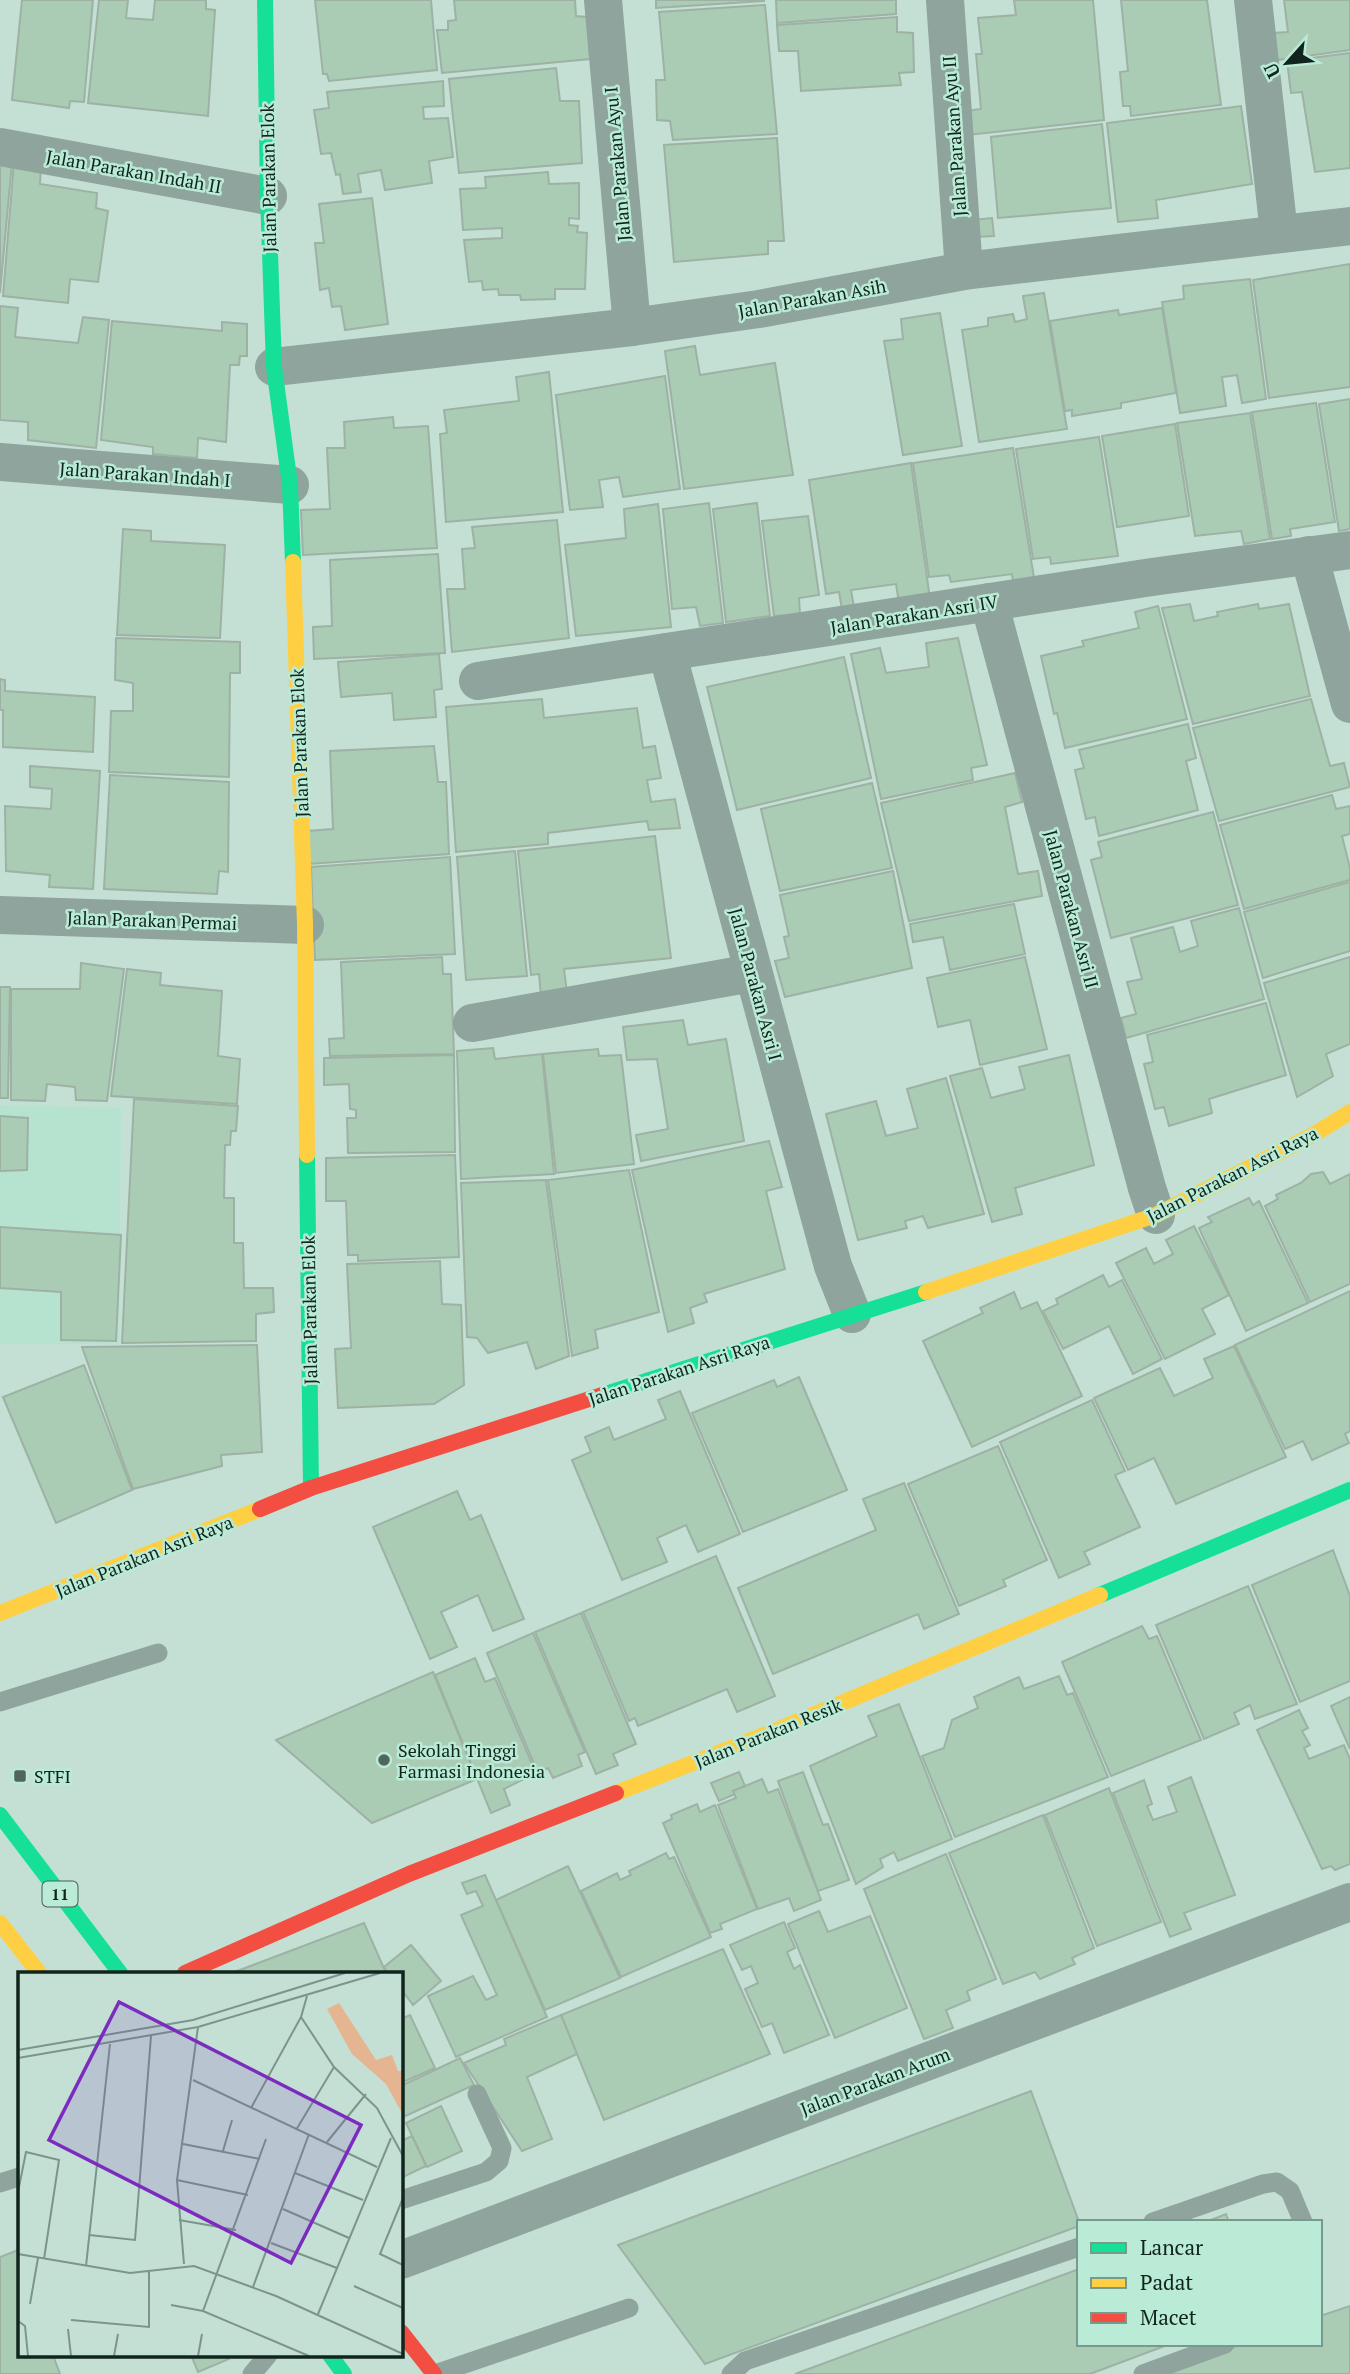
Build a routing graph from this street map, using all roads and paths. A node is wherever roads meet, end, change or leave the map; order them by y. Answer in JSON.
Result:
{"nodes":[{"id":1,"x":265,"y":0,"type":"edge"},
{"id":2,"x":603,"y":0,"type":"edge"},
{"id":3,"x":945,"y":0,"type":"edge"},
{"id":4,"x":1252,"y":0,"type":"edge"},
{"id":5,"x":0,"y":147,"type":"edge"},
{"id":6,"x":268,"y":196,"type":"junction"},
{"id":7,"x":1350,"y":226,"type":"edge"},
{"id":8,"x":1279,"y":233,"type":"junction"},
{"id":9,"x":964,"y":271,"type":"junction"},
{"id":10,"x":632,"y":327,"type":"junction"},
{"id":11,"x":274,"y":367,"type":"junction"},
{"id":12,"x":0,"y":463,"type":"edge"},
{"id":13,"x":290,"y":485,"type":"junction"},
{"id":14,"x":1350,"y":551,"type":"edge"},
{"id":15,"x":1309,"y":555,"type":"junction"},
{"id":16,"x":989,"y":603,"type":"junction"},
{"id":17,"x":667,"y":652,"type":"junction"},
{"id":18,"x":478,"y":681,"type":"dead end"},
{"id":19,"x":1350,"y":704,"type":"edge"},
{"id":20,"x":0,"y":915,"type":"edge"},
{"id":21,"x":305,"y":925,"type":"junction"},
{"id":22,"x":752,"y":972,"type":"junction"},
{"id":23,"x":472,"y":1023,"type":"dead end"},
{"id":24,"x":1350,"y":1112,"type":"edge"},
{"id":25,"x":1156,"y":1214,"type":"junction"},
{"id":26,"x":852,"y":1314,"type":"junction"},
{"id":27,"x":311,"y":1488,"type":"junction"},
{"id":28,"x":1350,"y":1490,"type":"edge"},
{"id":29,"x":0,"y":1613,"type":"edge"},
{"id":30,"x":158,"y":1653,"type":"dead end"},
{"id":31,"x":0,"y":1702,"type":"edge"},
{"id":32,"x":0,"y":1815,"type":"edge"},
{"id":33,"x":1350,"y":1902,"type":"edge"},
{"id":34,"x":0,"y":1923,"type":"edge"},
{"id":35,"x":38,"y":1972,"type":"edge"},
{"id":36,"x":119,"y":1972,"type":"edge"},
{"id":37,"x":187,"y":1972,"type":"edge"},
{"id":38,"x":477,"y":2094,"type":"dead end"},
{"id":39,"x":18,"y":2177,"type":"edge"},
{"id":40,"x":0,"y":2183,"type":"edge"},
{"id":41,"x":402,"y":2200,"type":"edge"},
{"id":42,"x":1159,"y":2220,"type":"edge"},
{"id":43,"x":1302,"y":2220,"type":"edge"},
{"id":44,"x":1077,"y":2248,"type":"edge"},
{"id":45,"x":402,"y":2260,"type":"edge"},
{"id":46,"x":629,"y":2308,"type":"dead end"},
{"id":47,"x":402,"y":2333,"type":"edge"},
{"id":48,"x":1220,"y":2346,"type":"edge"},
{"id":49,"x":267,"y":2356,"type":"edge"},
{"id":50,"x":331,"y":2356,"type":"edge"},
{"id":51,"x":251,"y":2374,"type":"edge"},
{"id":52,"x":345,"y":2374,"type":"edge"},
{"id":53,"x":435,"y":2374,"type":"edge"},
{"id":54,"x":730,"y":2374,"type":"edge"},
{"id":55,"x":1143,"y":2374,"type":"edge"}],
"edges":[{"from":1,"to":6,"type":"main road","name":"Jalan Parakan Elok"},
{"from":2,"to":10,"type":"street","name":"Jalan Parakan Ayu I"},
{"from":3,"to":9,"type":"street","name":"Jalan Parakan Ayu II"},
{"from":4,"to":8,"type":"street"},
{"from":5,"to":6,"type":"street","name":"Jalan Parakan Indah II"},
{"from":6,"to":11,"type":"main road","name":"Jalan Parakan Elok"},
{"from":7,"to":8,"type":"street","name":"Jalan Parakan Asih"},
{"from":8,"to":9,"type":"street","name":"Jalan Parakan Asih"},
{"from":9,"to":10,"type":"street","name":"Jalan Parakan Asih"},
{"from":10,"to":11,"type":"street","name":"Jalan Parakan Asih"},
{"from":11,"to":13,"type":"main road","name":"Jalan Parakan Elok"},
{"from":12,"to":13,"type":"street","name":"Jalan Parakan Indah I"},
{"from":13,"to":21,"type":"main road","name":"Jalan Parakan Elok"},
{"from":14,"to":15,"type":"street","name":"Jalan Parakan Asri IV"},
{"from":15,"to":16,"type":"street","name":"Jalan Parakan Asri IV"},
{"from":15,"to":19,"type":"street"},
{"from":16,"to":17,"type":"street","name":"Jalan Parakan Asri IV"},
{"from":16,"to":25,"type":"street","name":"Jalan Parakan Asri II"},
{"from":17,"to":18,"type":"street","name":"Jalan Parakan Asri IV"},
{"from":17,"to":22,"type":"street","name":"Jalan Parakan Asri I"},
{"from":20,"to":21,"type":"street","name":"Jalan Parakan Permai"},
{"from":21,"to":27,"type":"main road","name":"Jalan Parakan Elok"},
{"from":22,"to":23,"type":"street"},
{"from":22,"to":26,"type":"street","name":"Jalan Parakan Asri I"},
{"from":24,"to":25,"type":"main road","name":"Jalan Parakan Asri Raya"},
{"from":25,"to":26,"type":"main road","name":"Jalan Parakan Asri Raya"},
{"from":26,"to":27,"type":"main road","name":"Jalan Parakan Asri Raya"},
{"from":27,"to":29,"type":"main road","name":"Jalan Parakan Asri Raya"},
{"from":28,"to":37,"type":"main road","name":"Jalan Parakan Resik"},
{"from":30,"to":31,"type":"lane"},
{"from":32,"to":36,"type":"main road","number":"11"},
{"from":33,"to":45,"type":"street","name":"Jalan Parakan Arum"},
{"from":34,"to":35,"type":"main road"},
{"from":38,"to":41,"type":"lane"},
{"from":39,"to":40,"type":"lane"},
{"from":42,"to":43,"type":"lane"},
{"from":44,"to":54,"type":"lane"},
{"from":46,"to":53,"type":"lane"},
{"from":47,"to":53,"type":"main road"},
{"from":48,"to":55,"type":"lane"},
{"from":49,"to":51,"type":"lane"},
{"from":50,"to":52,"type":"main road"}]}
